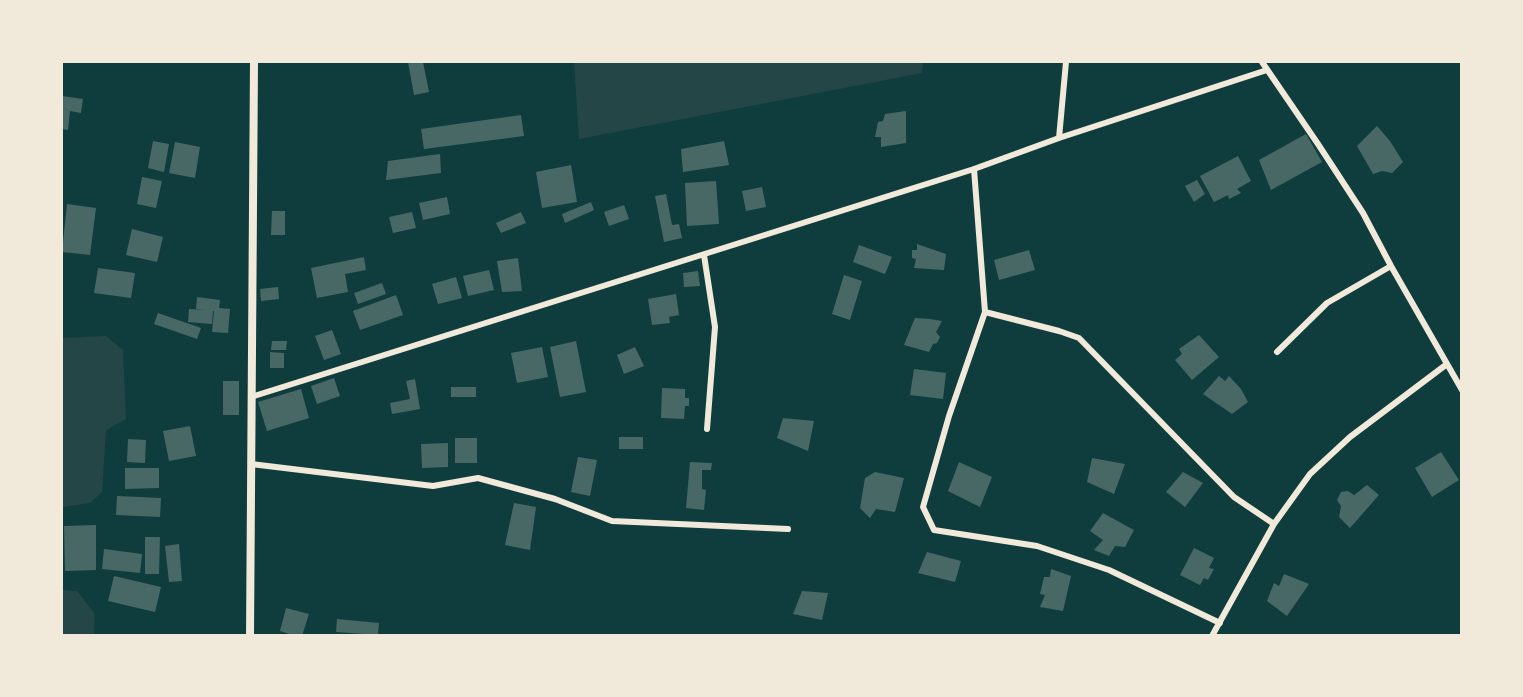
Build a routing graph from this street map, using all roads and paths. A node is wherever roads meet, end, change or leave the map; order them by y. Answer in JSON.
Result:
{"nodes":[{"id":1,"x":254,"y":62,"type":"edge"},
{"id":2,"x":1066,"y":62,"type":"edge"},
{"id":3,"x":1262,"y":62,"type":"edge"},
{"id":4,"x":1267,"y":70,"type":"junction"},
{"id":5,"x":1059,"y":138,"type":"junction"},
{"id":6,"x":974,"y":169,"type":"junction"},
{"id":7,"x":704,"y":255,"type":"junction"},
{"id":8,"x":1390,"y":266,"type":"junction"},
{"id":9,"x":985,"y":312,"type":"junction"},
{"id":10,"x":1277,"y":352,"type":"dead end"},
{"id":11,"x":1447,"y":364,"type":"junction"},
{"id":12,"x":1461,"y":390,"type":"edge"},
{"id":13,"x":251,"y":397,"type":"junction"},
{"id":14,"x":708,"y":429,"type":"dead end"},
{"id":15,"x":251,"y":464,"type":"junction"},
{"id":16,"x":1274,"y":524,"type":"junction"},
{"id":17,"x":788,"y":529,"type":"dead end"},
{"id":18,"x":1220,"y":623,"type":"junction"},
{"id":19,"x":250,"y":636,"type":"edge"},
{"id":20,"x":1212,"y":636,"type":"edge"}],
"edges":[{"from":1,"to":13,"type":"main road"},
{"from":2,"to":5,"type":"street"},
{"from":3,"to":4,"type":"street"},
{"from":4,"to":5,"type":"street"},
{"from":4,"to":8,"type":"street"},
{"from":5,"to":6,"type":"street"},
{"from":6,"to":7,"type":"street"},
{"from":6,"to":9,"type":"street"},
{"from":7,"to":13,"type":"street"},
{"from":7,"to":14,"type":"street"},
{"from":8,"to":10,"type":"street"},
{"from":8,"to":11,"type":"street"},
{"from":9,"to":16,"type":"street"},
{"from":9,"to":18,"type":"street"},
{"from":11,"to":12,"type":"street"},
{"from":11,"to":16,"type":"street"},
{"from":13,"to":15,"type":"main road"},
{"from":15,"to":17,"type":"street"},
{"from":15,"to":19,"type":"main road"},
{"from":16,"to":18,"type":"street"},
{"from":18,"to":20,"type":"street"}]}
